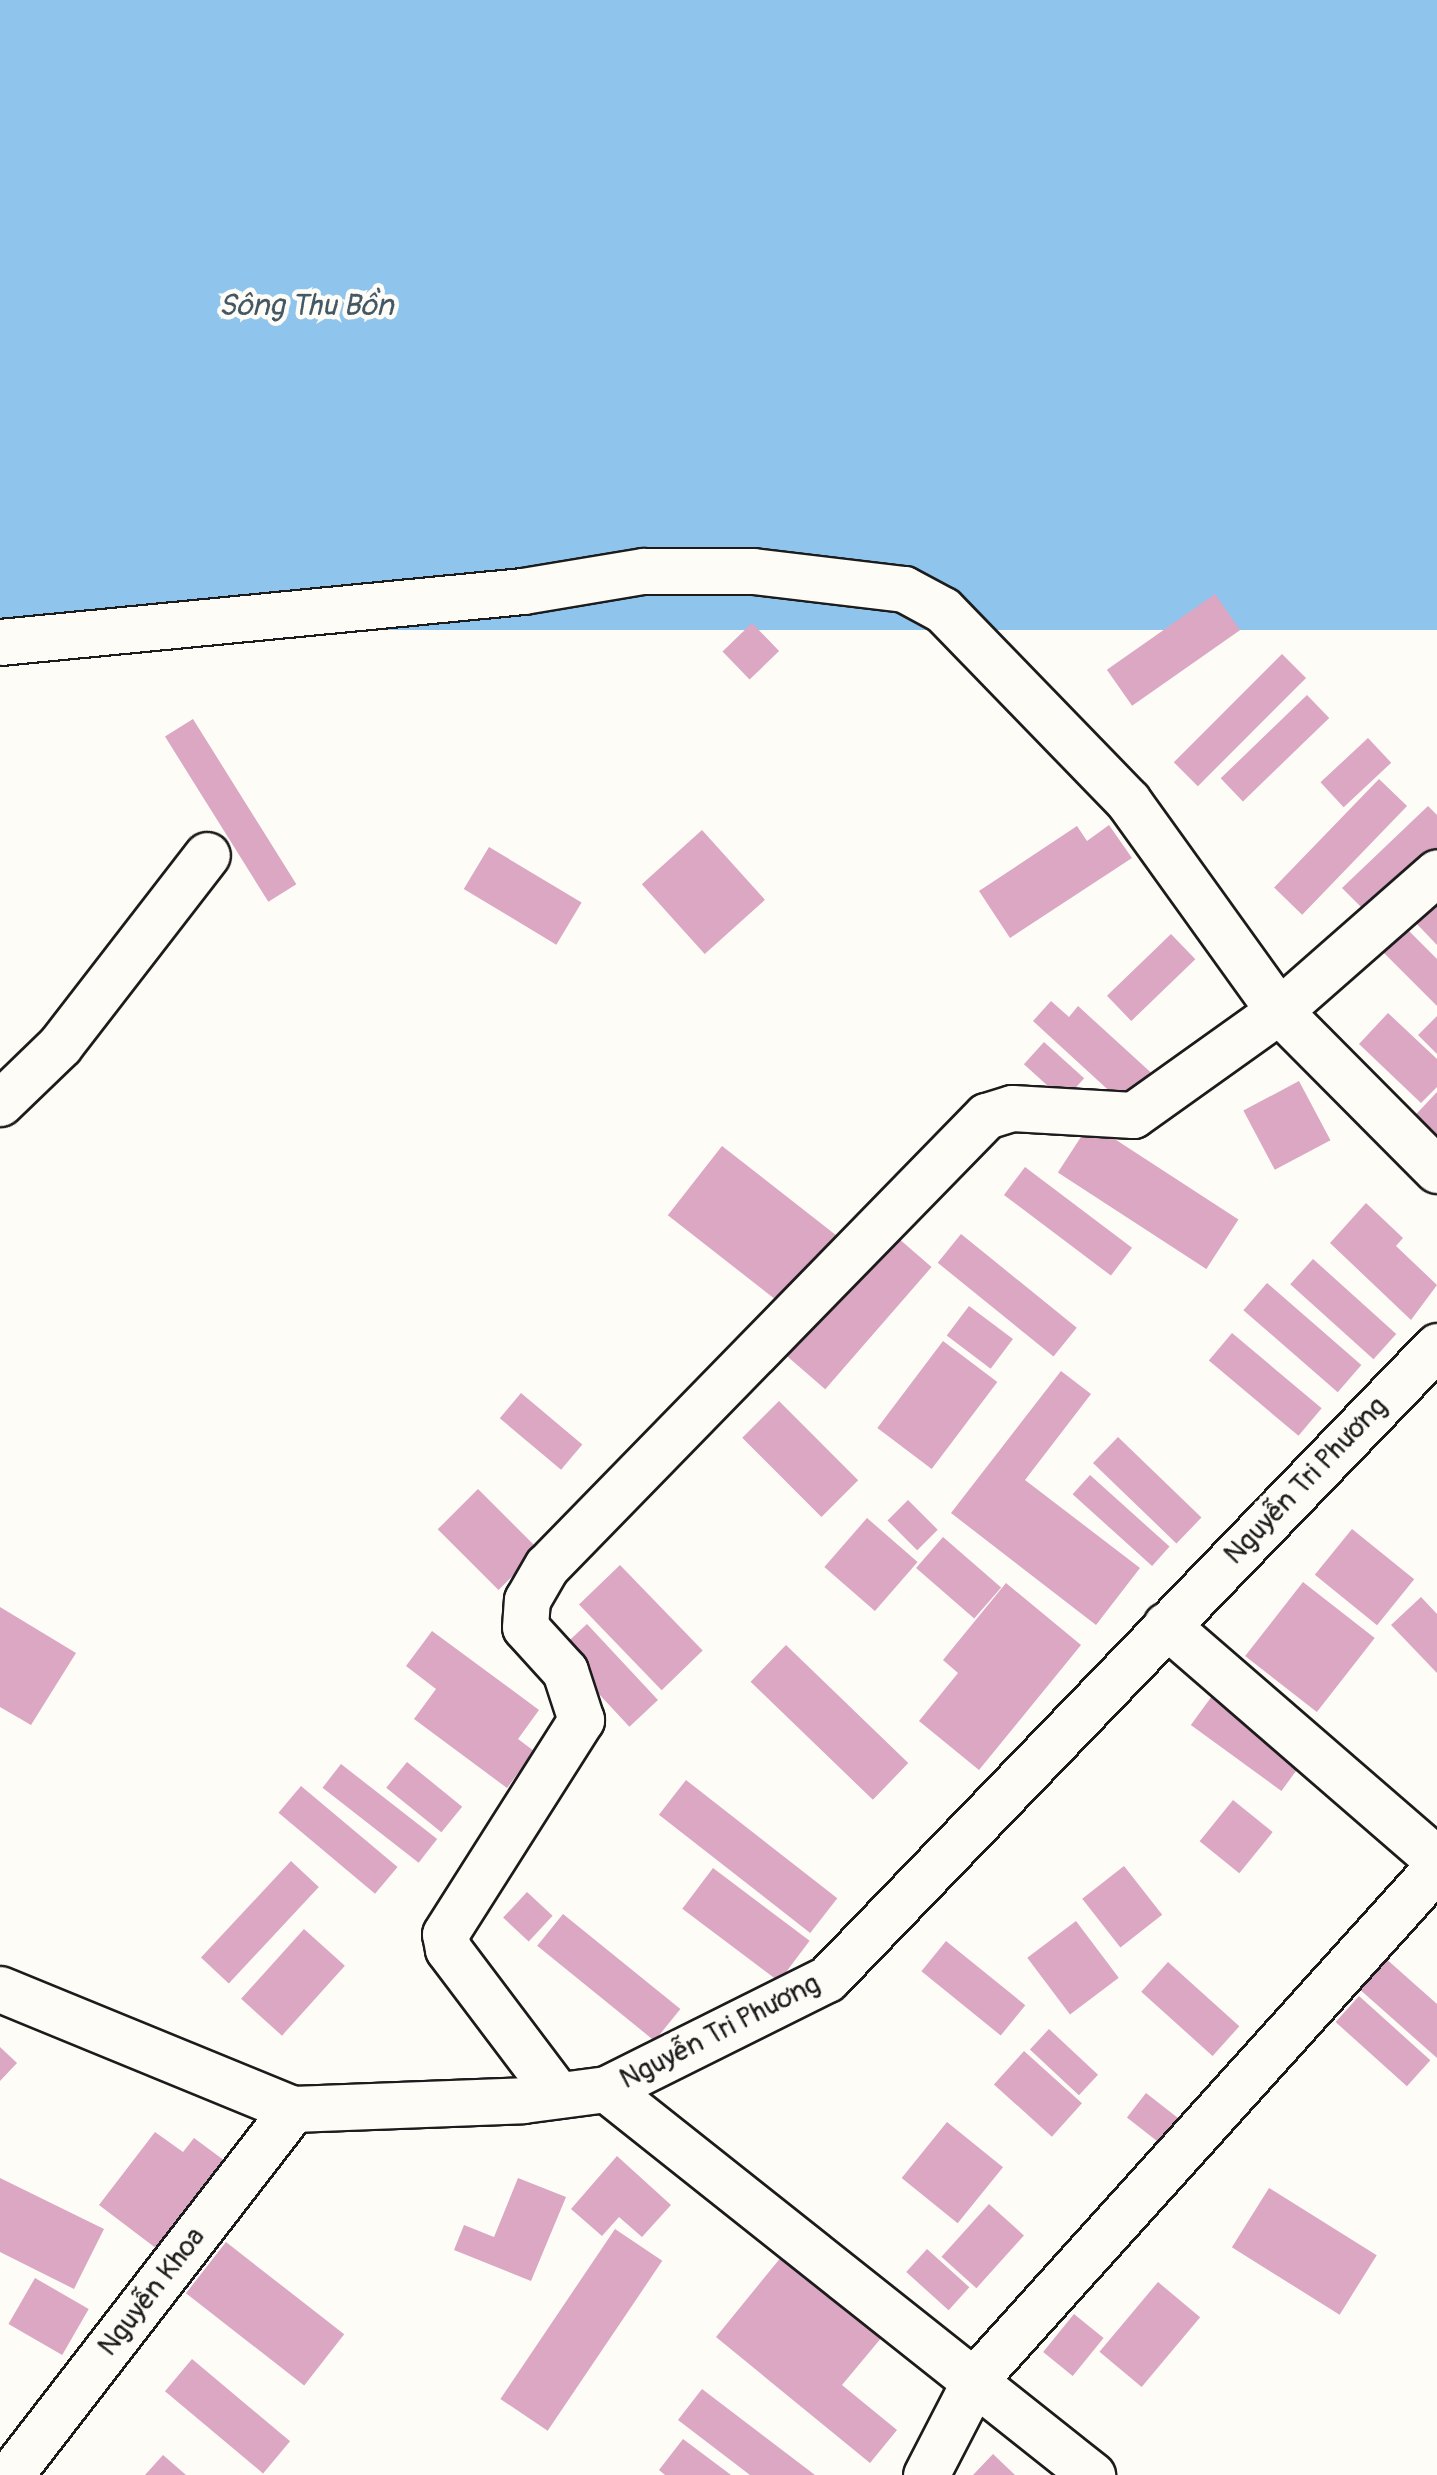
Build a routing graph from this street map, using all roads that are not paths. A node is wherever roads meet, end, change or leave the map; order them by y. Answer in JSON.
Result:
{"nodes":[{"id":1,"x":0,"y":642,"type":"edge"},
{"id":2,"x":207,"y":855,"type":"dead end"},
{"id":3,"x":1437,"y":872,"type":"edge"},
{"id":4,"x":1278,"y":1011,"type":"junction"},
{"id":5,"x":0,"y":1104,"type":"edge"},
{"id":6,"x":1437,"y":1170,"type":"edge"},
{"id":7,"x":1437,"y":1346,"type":"edge"},
{"id":8,"x":1166,"y":1625,"type":"junction"},
{"id":9,"x":1437,"y":1864,"type":"edge"},
{"id":10,"x":0,"y":1989,"type":"edge"},
{"id":11,"x":606,"y":2090,"type":"junction"},
{"id":12,"x":558,"y":2094,"type":"junction"},
{"id":13,"x":293,"y":2109,"type":"junction"},
{"id":14,"x":976,"y":2378,"type":"junction"},
{"id":15,"x":10,"y":2475,"type":"edge"},
{"id":16,"x":926,"y":2475,"type":"edge"},
{"id":17,"x":1092,"y":2475,"type":"edge"}],
"edges":[{"from":1,"to":4,"type":"street"},
{"from":2,"to":5,"type":"street"},
{"from":3,"to":4,"type":"street"},
{"from":4,"to":6,"type":"street"},
{"from":4,"to":12,"type":"street"},
{"from":7,"to":8,"type":"street","name":"Nguyễn Tri Phương"},
{"from":8,"to":9,"type":"street"},
{"from":8,"to":11,"type":"street","name":"Nguyễn Tri Phương"},
{"from":9,"to":14,"type":"street"},
{"from":10,"to":13,"type":"street","name":"Nguyễn Tri Phương"},
{"from":11,"to":12,"type":"street","name":"Nguyễn Tri Phương"},
{"from":11,"to":14,"type":"street"},
{"from":12,"to":13,"type":"street","name":"Nguyễn Tri Phương"},
{"from":13,"to":15,"type":"street","name":"Nguyễn Khoa"},
{"from":14,"to":16,"type":"street"},
{"from":14,"to":17,"type":"street"}]}
